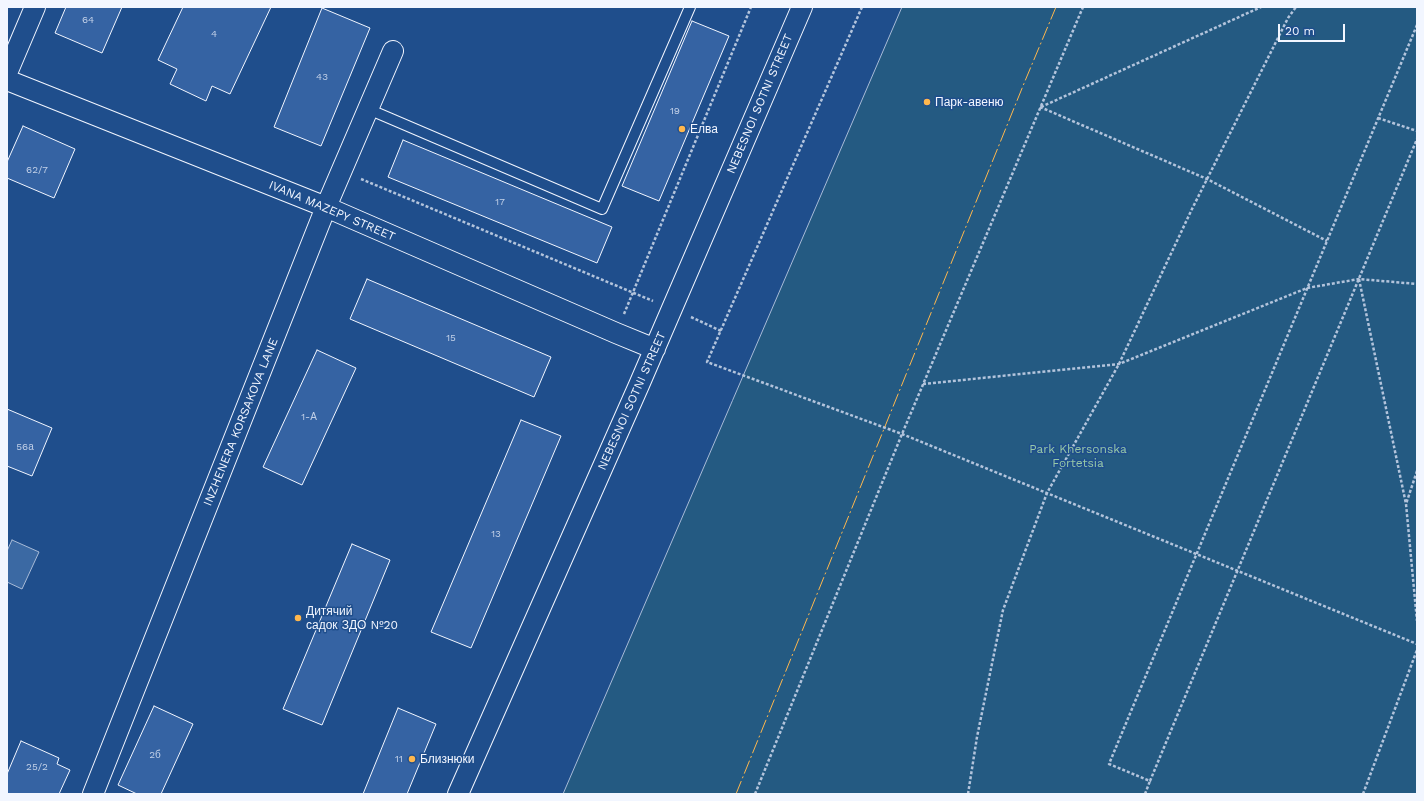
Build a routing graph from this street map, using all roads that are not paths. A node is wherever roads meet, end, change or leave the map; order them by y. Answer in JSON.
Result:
{"nodes":[{"id":1,"x":36,"y":7,"type":"edge"},
{"id":2,"x":690,"y":7,"type":"edge"},
{"id":3,"x":798,"y":8,"type":"edge"},
{"id":4,"x":394,"y":51,"type":"dead end"},
{"id":5,"x":7,"y":73,"type":"edge"},
{"id":6,"x":7,"y":80,"type":"edge"},
{"id":7,"x":368,"y":109,"type":"junction"},
{"id":8,"x":326,"y":207,"type":"junction"},
{"id":9,"x":655,"y":349,"type":"junction"},
{"id":10,"x":93,"y":794,"type":"edge"},
{"id":11,"x":458,"y":794,"type":"edge"}],
"edges":[{"from":1,"to":5,"type":"street"},
{"from":2,"to":7,"type":"lane"},
{"from":3,"to":9,"type":"street","name":"NEBESNOI SOTNI STREET"},
{"from":4,"to":7,"type":"street","name":"INZHENERA KORSAKOVA LANE"},
{"from":6,"to":8,"type":"street","name":"IVANA MAZEPY STREET"},
{"from":7,"to":8,"type":"street","name":"INZHENERA KORSAKOVA LANE"},
{"from":8,"to":9,"type":"street","name":"IVANA MAZEPY STREET"},
{"from":8,"to":10,"type":"street","name":"INZHENERA KORSAKOVA LANE"},
{"from":9,"to":11,"type":"street","name":"NEBESNOI SOTNI STREET"}]}
